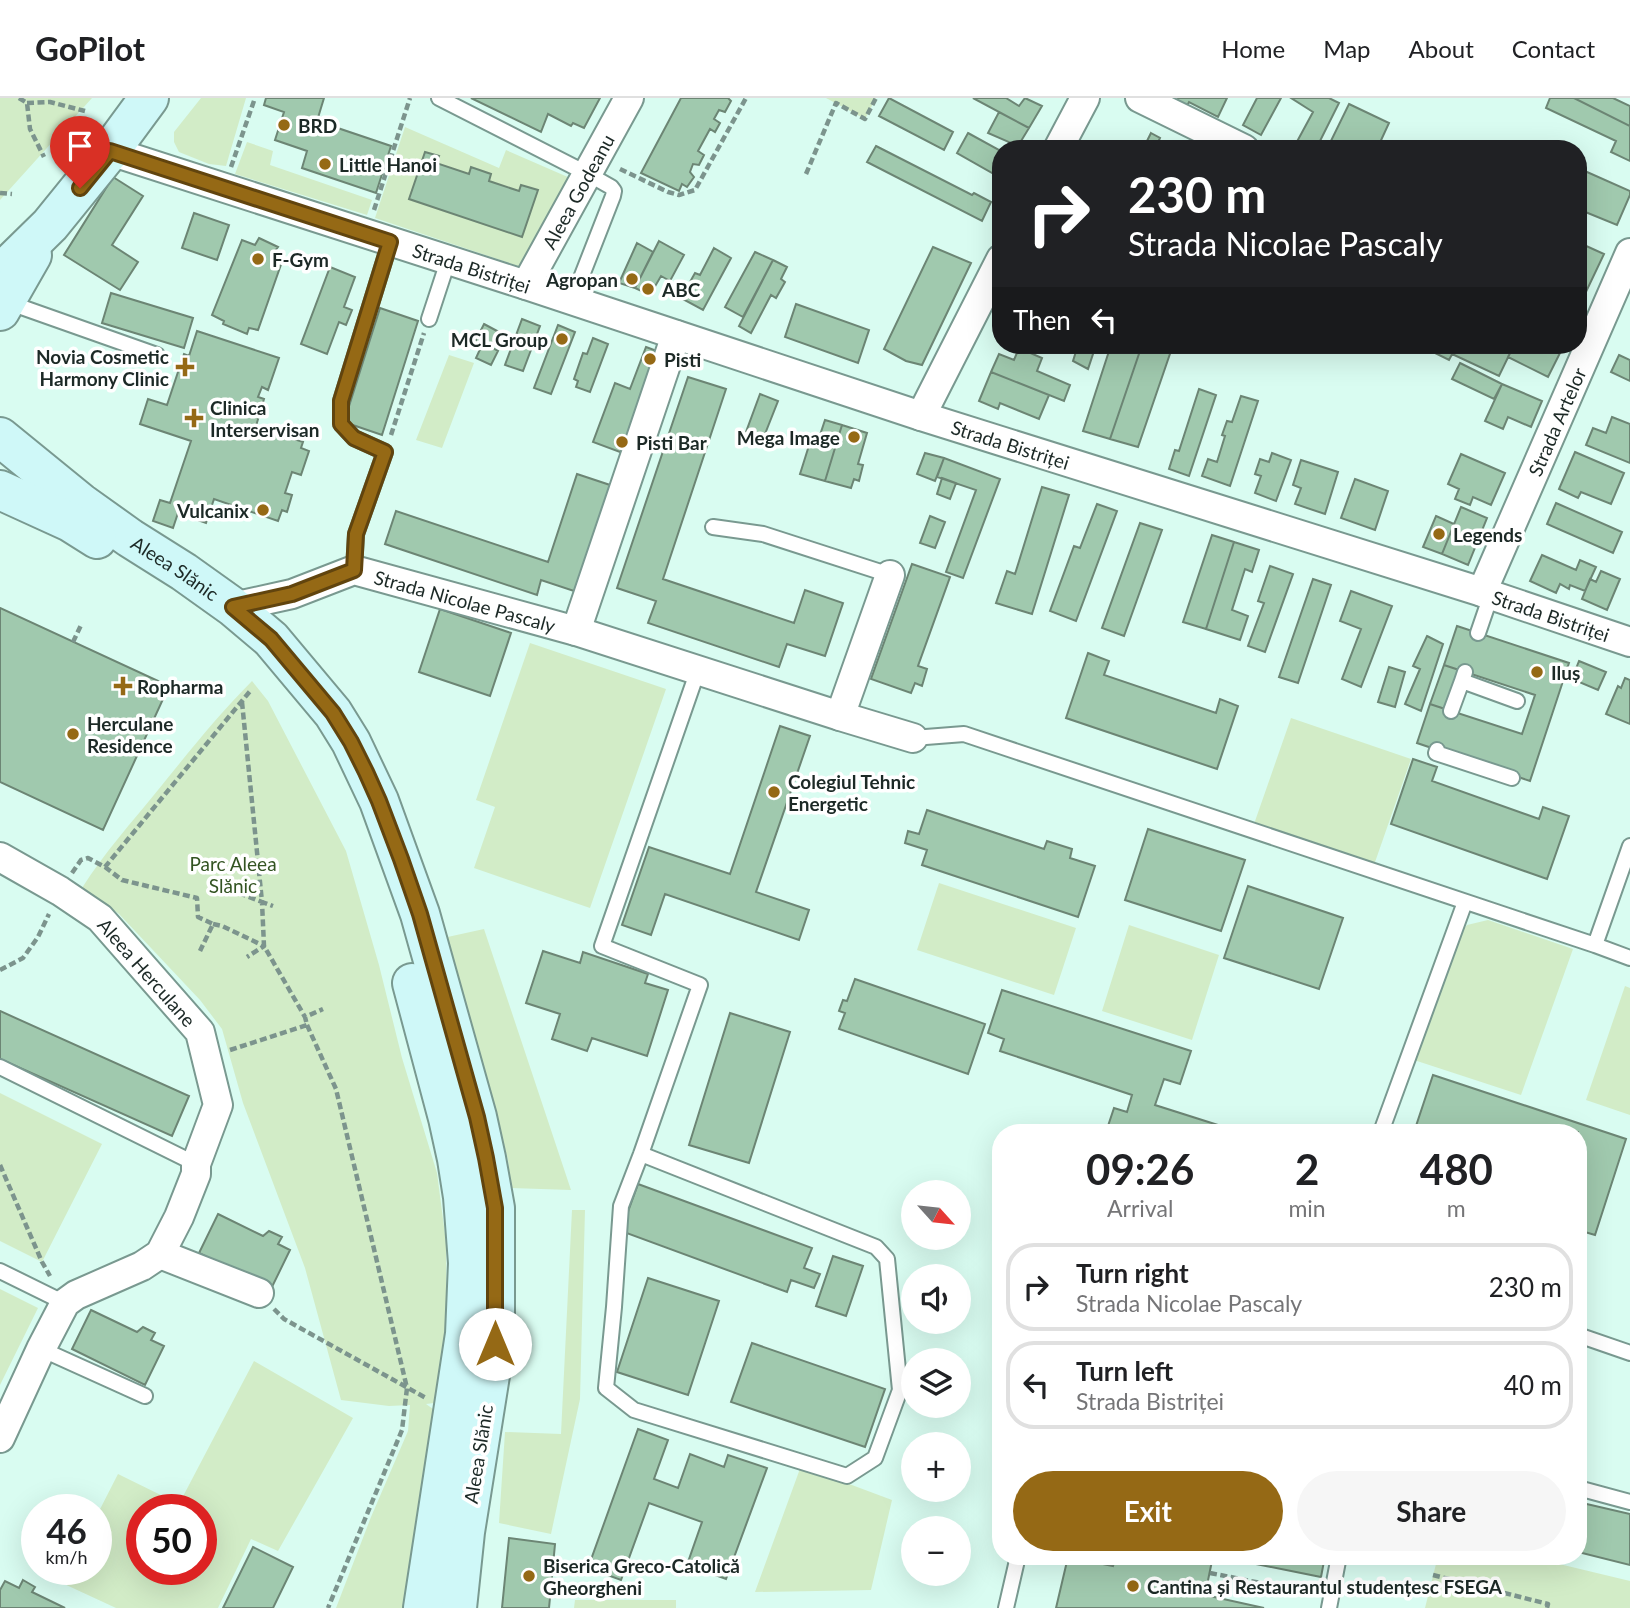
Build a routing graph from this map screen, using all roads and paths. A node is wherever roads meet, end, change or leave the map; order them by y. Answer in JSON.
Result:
{"nodes":[{"id":1,"x":19,"y":98,"type":"edge"},
{"id":2,"x":149,"y":98,"type":"edge"},
{"id":3,"x":255,"y":98,"type":"edge"},
{"id":4,"x":410,"y":98,"type":"edge"},
{"id":5,"x":439,"y":98,"type":"edge"},
{"id":6,"x":629,"y":98,"type":"edge"},
{"id":7,"x":746,"y":98,"type":"edge"},
{"id":8,"x":876,"y":98,"type":"edge"},
{"id":9,"x":1085,"y":98,"type":"edge"},
{"id":10,"x":1140,"y":98,"type":"edge"},
{"id":11,"x":27,"y":103,"type":"junction"},
{"id":12,"x":85,"y":111,"type":"dead end"},
{"id":13,"x":1063,"y":140,"type":"edge"},
{"id":14,"x":1226,"y":140,"type":"edge"},
{"id":15,"x":110,"y":151,"type":"junction"},
{"id":16,"x":44,"y":157,"type":"dead end"},
{"id":17,"x":593,"y":166,"type":"junction"},
{"id":18,"x":230,"y":170,"type":"dead end"},
{"id":19,"x":806,"y":174,"type":"dead end"},
{"id":20,"x":0,"y":193,"type":"edge"},
{"id":21,"x":12,"y":194,"type":"dead end"},
{"id":22,"x":378,"y":238,"type":"junction"},
{"id":23,"x":1630,"y":253,"type":"edge"},
{"id":24,"x":448,"y":261,"type":"junction"},
{"id":25,"x":992,"y":278,"type":"edge"},
{"id":26,"x":526,"y":285,"type":"junction"},
{"id":27,"x":2,"y":295,"type":"edge"},
{"id":28,"x":572,"y":301,"type":"junction"},
{"id":29,"x":1589,"y":316,"type":"edge"},
{"id":30,"x":429,"y":319,"type":"joint"},
{"id":31,"x":676,"y":335,"type":"junction"},
{"id":32,"x":1575,"y":354,"type":"edge"},
{"id":33,"x":158,"y":355,"type":"dead end"},
{"id":34,"x":921,"y":416,"type":"junction"},
{"id":35,"x":0,"y":437,"type":"edge"},
{"id":36,"x":385,"y":452,"type":"junction"},
{"id":37,"x":0,"y":490,"type":"edge"},
{"id":38,"x":713,"y":527,"type":"dead end"},
{"id":39,"x":354,"y":570,"type":"junction"},
{"id":40,"x":890,"y":575,"type":"joint"},
{"id":41,"x":1487,"y":594,"type":"junction"},
{"id":42,"x":233,"y":607,"type":"junction"},
{"id":43,"x":82,"y":623,"type":"dead end"},
{"id":44,"x":576,"y":631,"type":"junction"},
{"id":45,"x":1478,"y":633,"type":"dead end"},
{"id":46,"x":73,"y":642,"type":"dead end"},
{"id":47,"x":1630,"y":642,"type":"edge"},
{"id":48,"x":698,"y":670,"type":"junction"},
{"id":49,"x":251,"y":690,"type":"dead end"},
{"id":50,"x":242,"y":701,"type":"junction"},
{"id":51,"x":1517,"y":701,"type":"dead end"},
{"id":52,"x":1451,"y":711,"type":"dead end"},
{"id":53,"x":840,"y":716,"type":"junction"},
{"id":54,"x":913,"y":738,"type":"joint"},
{"id":55,"x":1437,"y":750,"type":"dead end"},
{"id":56,"x":1512,"y":778,"type":"dead end"},
{"id":57,"x":1630,"y":846,"type":"edge"},
{"id":58,"x":0,"y":857,"type":"edge"},
{"id":59,"x":105,"y":867,"type":"junction"},
{"id":60,"x":60,"y":891,"type":"junction"},
{"id":61,"x":239,"y":893,"type":"dead end"},
{"id":62,"x":262,"y":902,"type":"junction"},
{"id":63,"x":1465,"y":902,"type":"junction"},
{"id":64,"x":273,"y":906,"type":"dead end"},
{"id":65,"x":213,"y":924,"type":"junction"},
{"id":66,"x":1595,"y":945,"type":"junction"},
{"id":67,"x":264,"y":946,"type":"junction"},
{"id":68,"x":200,"y":951,"type":"dead end"},
{"id":69,"x":247,"y":957,"type":"dead end"},
{"id":70,"x":1630,"y":958,"type":"edge"},
{"id":71,"x":0,"y":970,"type":"edge"},
{"id":72,"x":323,"y":1009,"type":"dead end"},
{"id":73,"x":305,"y":1017,"type":"junction"},
{"id":74,"x":307,"y":1026,"type":"junction"},
{"id":75,"x":206,"y":1058,"type":"junction"},
{"id":76,"x":0,"y":1067,"type":"edge"},
{"id":77,"x":1384,"y":1124,"type":"edge"},
{"id":78,"x":641,"y":1154,"type":"junction"},
{"id":79,"x":196,"y":1164,"type":"junction"},
{"id":80,"x":0,"y":1165,"type":"edge"},
{"id":81,"x":160,"y":1254,"type":"junction"},
{"id":82,"x":0,"y":1271,"type":"edge"},
{"id":83,"x":259,"y":1293,"type":"joint"},
{"id":84,"x":65,"y":1303,"type":"junction"},
{"id":85,"x":1587,"y":1338,"type":"edge"},
{"id":86,"x":41,"y":1349,"type":"junction"},
{"id":87,"x":1630,"y":1353,"type":"edge"},
{"id":88,"x":407,"y":1388,"type":"junction"},
{"id":89,"x":145,"y":1396,"type":"dead end"},
{"id":90,"x":0,"y":1438,"type":"edge"},
{"id":91,"x":1587,"y":1490,"type":"edge"},
{"id":92,"x":1630,"y":1502,"type":"edge"},
{"id":93,"x":1016,"y":1565,"type":"edge"},
{"id":94,"x":1337,"y":1565,"type":"edge"},
{"id":95,"x":1210,"y":1573,"type":"dead end"},
{"id":96,"x":1433,"y":1575,"type":"dead end"},
{"id":97,"x":1330,"y":1603,"type":"edge"},
{"id":98,"x":328,"y":1608,"type":"edge"},
{"id":99,"x":423,"y":1608,"type":"edge"},
{"id":100,"x":457,"y":1608,"type":"edge"},
{"id":101,"x":1006,"y":1608,"type":"edge"},
{"id":102,"x":1547,"y":1608,"type":"edge"}],
"edges":[{"from":1,"to":11,"type":"path"},
{"from":2,"to":15,"type":"main road"},
{"from":3,"to":18,"type":"path"},
{"from":4,"to":22,"type":"path"},
{"from":5,"to":17,"type":"lane"},
{"from":6,"to":17,"type":"street","name":"Aleea Godeanu"},
{"from":7,"to":17,"type":"path"},
{"from":8,"to":19,"type":"path"},
{"from":9,"to":13,"type":"street"},
{"from":10,"to":14,"type":"street"},
{"from":11,"to":12,"type":"path"},
{"from":11,"to":16,"type":"path"},
{"from":15,"to":22,"type":"street","name":"Strada Bistriței"},
{"from":15,"to":27,"type":"main road"},
{"from":17,"to":26,"type":"street","name":"Aleea Godeanu"},
{"from":17,"to":28,"type":"lane"},
{"from":20,"to":21,"type":"path"},
{"from":22,"to":24,"type":"street","name":"Strada Bistriței"},
{"from":22,"to":36,"type":"lane","name":"Strada Bistriței"},
{"from":23,"to":29,"type":"street","name":"Strada Artelor"},
{"from":24,"to":26,"type":"street","name":"Strada Bistriței"},
{"from":24,"to":30,"type":"lane"},
{"from":25,"to":34,"type":"street"},
{"from":26,"to":28,"type":"street","name":"Strada Bistriței"},
{"from":27,"to":33,"type":"lane"},
{"from":28,"to":31,"type":"street","name":"Strada Bistriței"},
{"from":30,"to":36,"type":"path"},
{"from":31,"to":34,"type":"street","name":"Strada Bistriței"},
{"from":31,"to":44,"type":"street","name":"Strada Nicolae Pascaly"},
{"from":32,"to":41,"type":"street","name":"Strada Artelor"},
{"from":34,"to":41,"type":"street","name":"Strada Bistriței"},
{"from":35,"to":42,"type":"main road","name":"Aleea Slănic"},
{"from":36,"to":39,"type":"lane"},
{"from":37,"to":99,"type":"main road","name":"Aleea Slănic"},
{"from":38,"to":40,"type":"lane"},
{"from":39,"to":42,"type":"street","name":"Strada Nicolae Pascaly"},
{"from":39,"to":44,"type":"street","name":"Strada Nicolae Pascaly"},
{"from":40,"to":53,"type":"street"},
{"from":41,"to":45,"type":"lane"},
{"from":41,"to":47,"type":"street","name":"Strada Bistriței"},
{"from":42,"to":100,"type":"main road","name":"Aleea Slănic"},
{"from":43,"to":46,"type":"path"},
{"from":44,"to":48,"type":"street","name":"Strada Nicolae Pascaly"},
{"from":48,"to":53,"type":"street","name":"Strada Nicolae Pascaly"},
{"from":48,"to":78,"type":"lane"},
{"from":49,"to":50,"type":"path"},
{"from":50,"to":59,"type":"path"},
{"from":50,"to":62,"type":"path"},
{"from":51,"to":52,"type":"lane"},
{"from":53,"to":54,"type":"street","name":"Strada Nicolae Pascaly"},
{"from":54,"to":63,"type":"lane"},
{"from":55,"to":56,"type":"lane"},
{"from":57,"to":66,"type":"lane"},
{"from":58,"to":60,"type":"street","name":"Aleea Herculane"},
{"from":59,"to":60,"type":"path"},
{"from":59,"to":65,"type":"path"},
{"from":60,"to":71,"type":"path"},
{"from":60,"to":75,"type":"street","name":"Aleea Herculane"},
{"from":61,"to":62,"type":"path"},
{"from":62,"to":64,"type":"path"},
{"from":62,"to":67,"type":"path"},
{"from":63,"to":66,"type":"lane"},
{"from":63,"to":77,"type":"lane"},
{"from":65,"to":67,"type":"path"},
{"from":65,"to":68,"type":"path"},
{"from":66,"to":70,"type":"lane"},
{"from":67,"to":69,"type":"path"},
{"from":67,"to":73,"type":"path"},
{"from":72,"to":73,"type":"path"},
{"from":73,"to":74,"type":"path"},
{"from":74,"to":75,"type":"path"},
{"from":74,"to":88,"type":"path"},
{"from":75,"to":79,"type":"street","name":"Aleea Herculane"},
{"from":76,"to":79,"type":"lane"},
{"from":78,"to":78,"type":"lane"},
{"from":79,"to":81,"type":"street","name":"Aleea Herculane"},
{"from":80,"to":84,"type":"path"},
{"from":81,"to":83,"type":"street"},
{"from":81,"to":84,"type":"street"},
{"from":82,"to":84,"type":"lane"},
{"from":83,"to":88,"type":"path"},
{"from":84,"to":86,"type":"street"},
{"from":85,"to":87,"type":"lane"},
{"from":86,"to":89,"type":"lane"},
{"from":86,"to":90,"type":"street"},
{"from":88,"to":98,"type":"path"},
{"from":91,"to":92,"type":"lane"},
{"from":93,"to":101,"type":"lane"},
{"from":94,"to":97,"type":"lane"},
{"from":95,"to":97,"type":"path"},
{"from":96,"to":102,"type":"path"}]}
